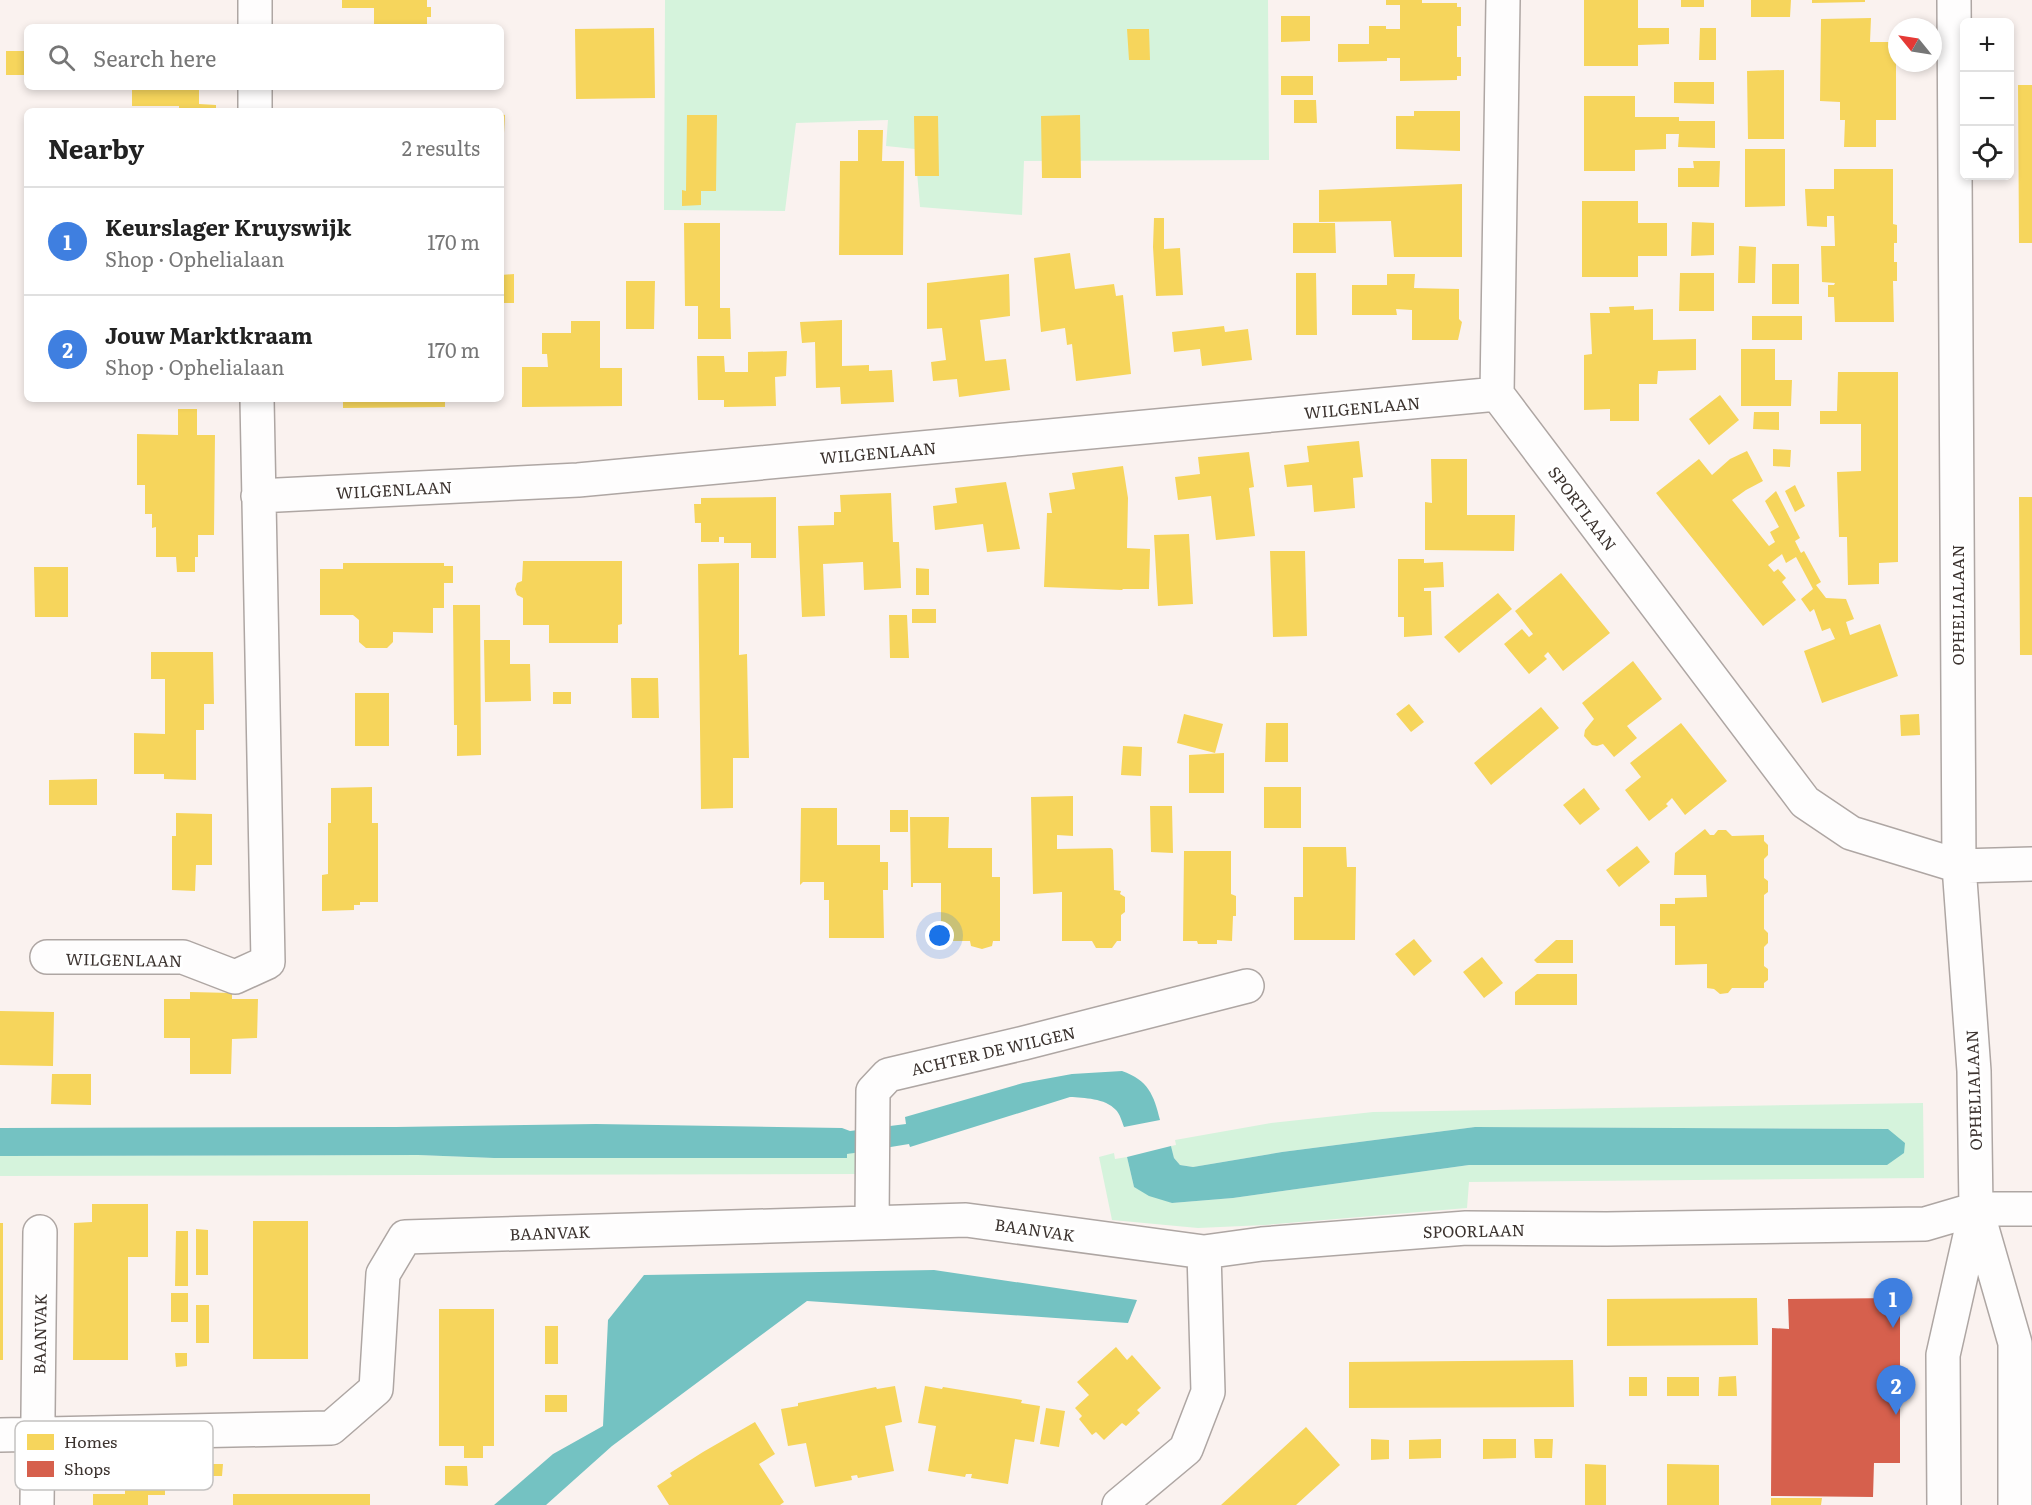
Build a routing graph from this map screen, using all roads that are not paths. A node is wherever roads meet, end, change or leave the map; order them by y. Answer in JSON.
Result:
{"nodes":[{"id":1,"x":255,"y":0,"type":"edge"},
{"id":2,"x":1503,"y":0,"type":"edge"},
{"id":3,"x":1954,"y":0,"type":"edge"},
{"id":4,"x":255,"y":24,"type":"edge"},
{"id":5,"x":255,"y":90,"type":"edge"},
{"id":6,"x":255,"y":108,"type":"edge"},
{"id":7,"x":1497,"y":394,"type":"junction"},
{"id":8,"x":257,"y":402,"type":"edge"},
{"id":9,"x":258,"y":496,"type":"junction"},
{"id":10,"x":2032,"y":864,"type":"edge"},
{"id":11,"x":1959,"y":866,"type":"junction"},
{"id":12,"x":47,"y":957,"type":"dead end"},
{"id":13,"x":1247,"y":986,"type":"dead end"},
{"id":14,"x":1976,"y":1209,"type":"junction"},
{"id":15,"x":2032,"y":1209,"type":"edge"},
{"id":16,"x":872,"y":1222,"type":"junction"},
{"id":17,"x":40,"y":1232,"type":"dead end"},
{"id":18,"x":1204,"y":1252,"type":"junction"},
{"id":19,"x":38,"y":1421,"type":"edge"},
{"id":20,"x":213,"y":1431,"type":"edge"},
{"id":21,"x":1119,"y":1505,"type":"edge"},
{"id":22,"x":1944,"y":1505,"type":"edge"},
{"id":23,"x":2015,"y":1505,"type":"edge"}],
"edges":[{"from":1,"to":4,"type":"street"},
{"from":2,"to":7,"type":"street"},
{"from":3,"to":11,"type":"street","name":"OPHELIALAAN"},
{"from":5,"to":6,"type":"street"},
{"from":7,"to":9,"type":"street","name":"WILGENLAAN"},
{"from":7,"to":11,"type":"street","name":"SPORTLAAN"},
{"from":8,"to":9,"type":"street","name":"WILGENLAAN"},
{"from":9,"to":12,"type":"street","name":"WILGENLAAN"},
{"from":10,"to":11,"type":"street","name":"SPORTLAAN"},
{"from":11,"to":14,"type":"street","name":"OPHELIALAAN"},
{"from":13,"to":16,"type":"street","name":"ACHTER DE WILGEN"},
{"from":14,"to":15,"type":"street","name":"SPOORLAAN"},
{"from":14,"to":18,"type":"street","name":"SPOORLAAN"},
{"from":14,"to":22,"type":"street","name":"OPHELIALAAN"},
{"from":14,"to":23,"type":"street","name":"OPHELIALAAN"},
{"from":16,"to":18,"type":"street","name":"BAANVAK"},
{"from":16,"to":20,"type":"street","name":"BAANVAK"},
{"from":17,"to":19,"type":"street","name":"BAANVAK"},
{"from":18,"to":21,"type":"street"}]}
